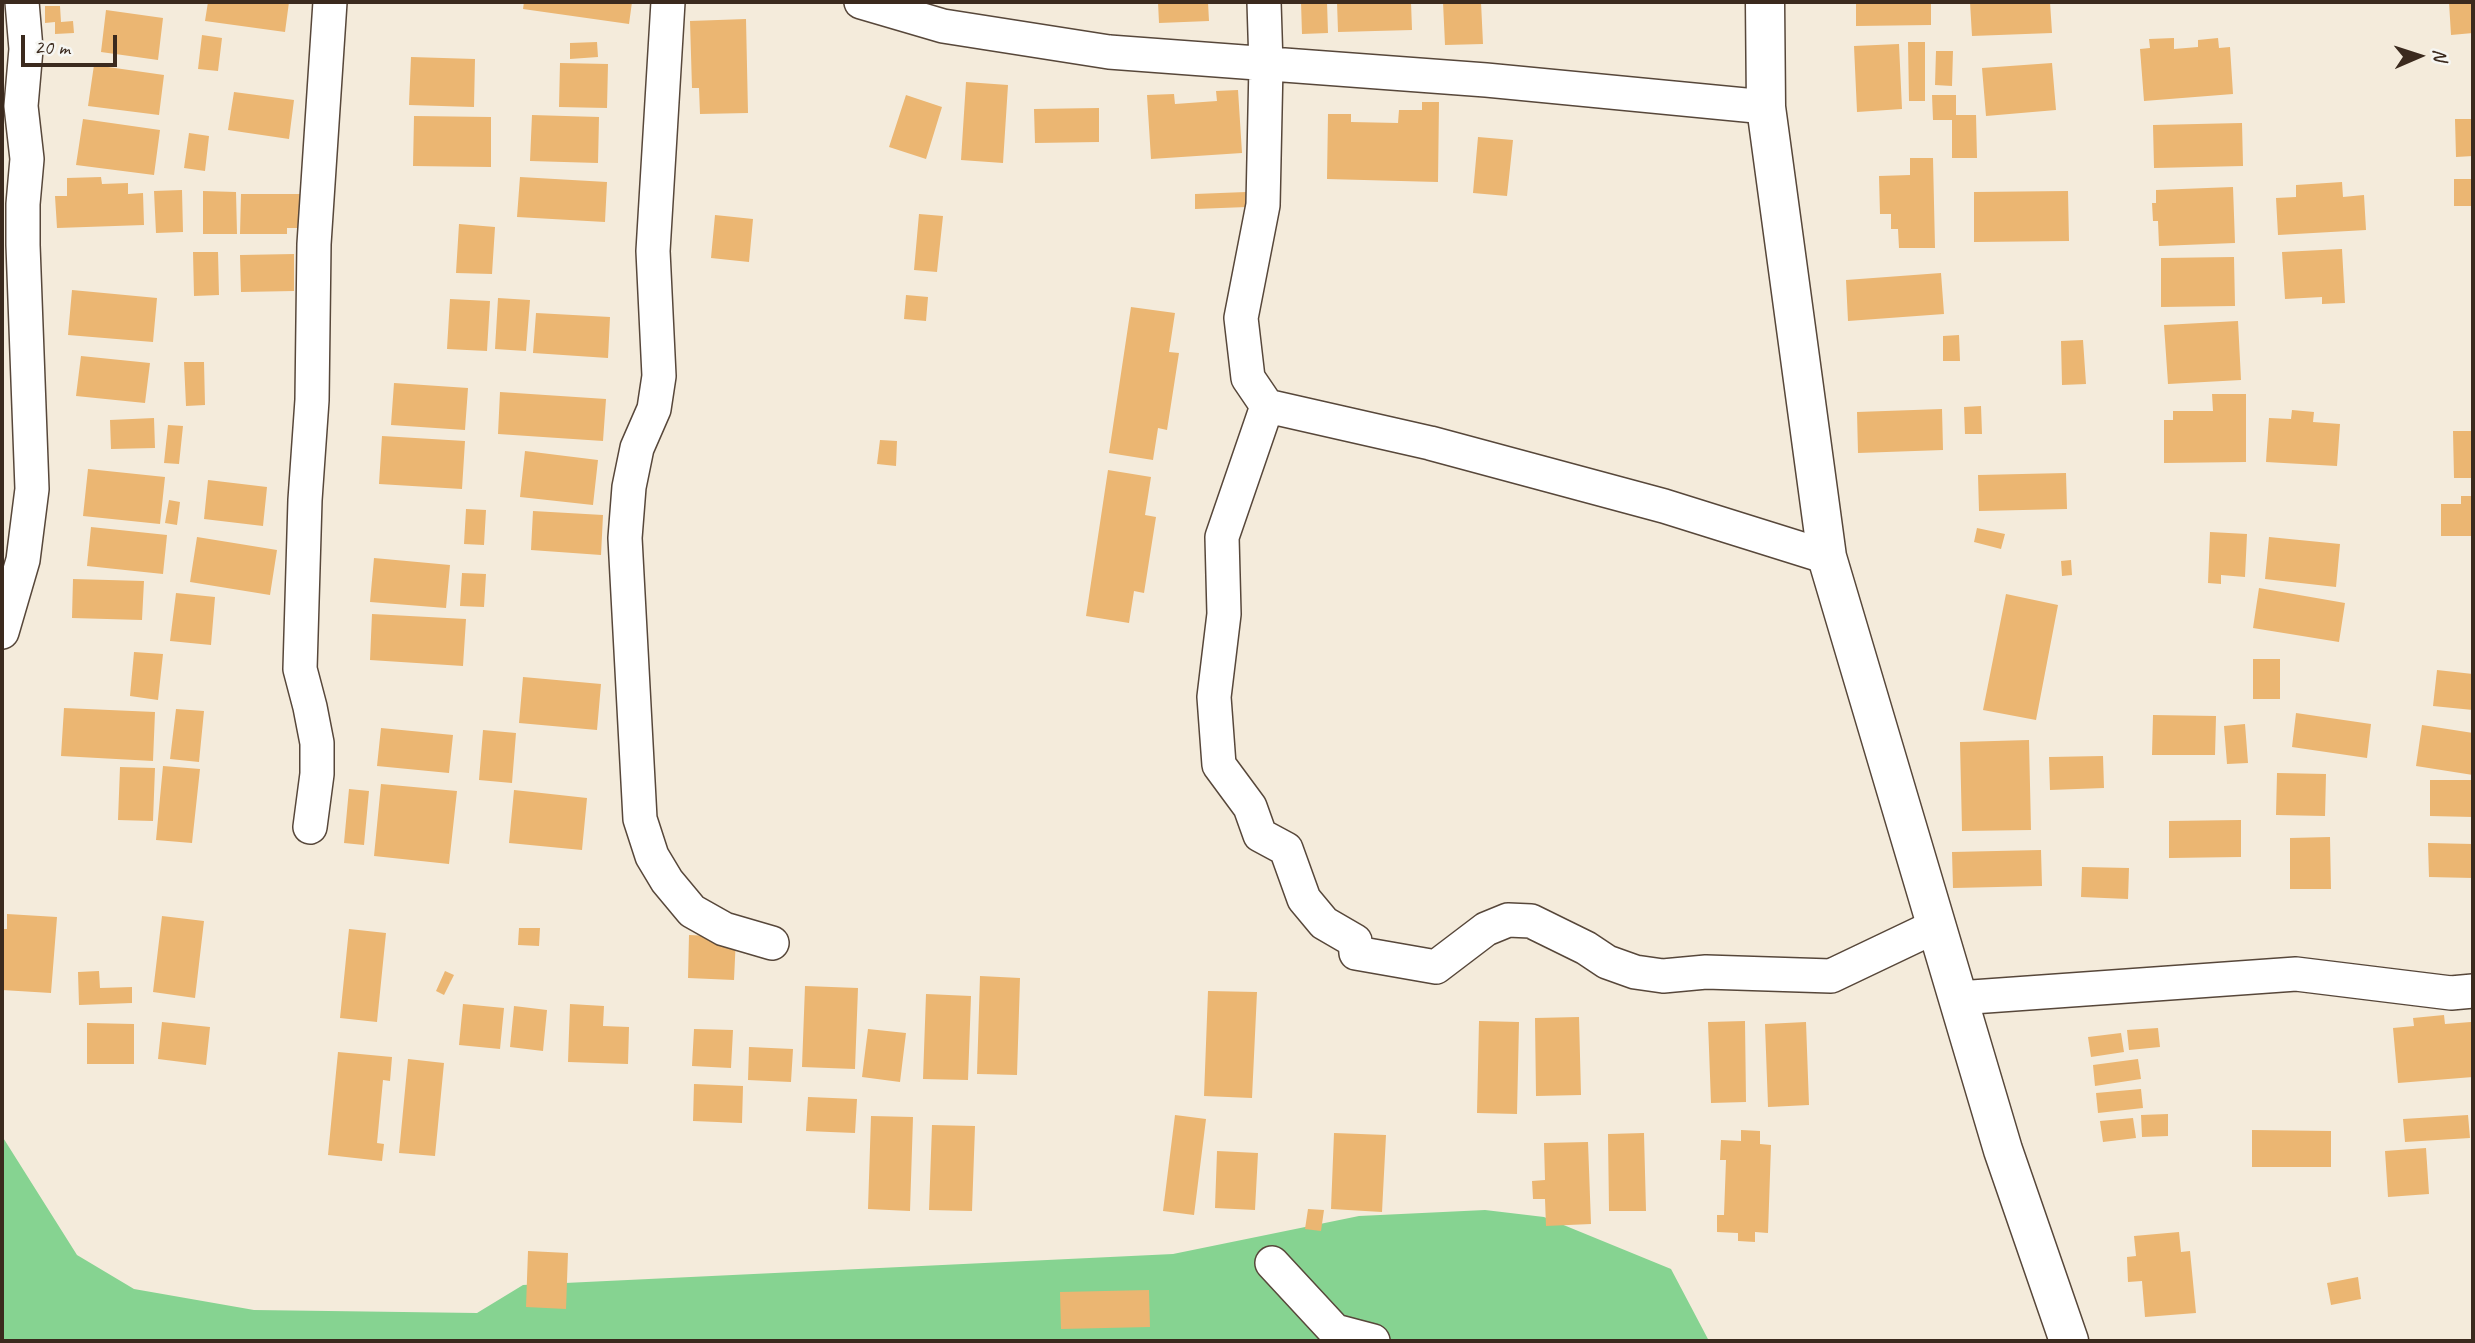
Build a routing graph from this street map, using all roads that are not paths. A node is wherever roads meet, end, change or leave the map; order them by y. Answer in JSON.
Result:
{"nodes":[{"id":1,"x":22,"y":2,"type":"edge"},
{"id":2,"x":330,"y":2,"type":"edge"},
{"id":3,"x":667,"y":2,"type":"edge"},
{"id":4,"x":861,"y":2,"type":"edge"},
{"id":5,"x":1264,"y":2,"type":"edge"},
{"id":6,"x":1765,"y":2,"type":"edge"},
{"id":7,"x":943,"y":14,"type":"edge"},
{"id":8,"x":1266,"y":65,"type":"junction"},
{"id":9,"x":1766,"y":107,"type":"junction"},
{"id":10,"x":1267,"y":406,"type":"junction"},
{"id":11,"x":1827,"y":557,"type":"junction"},
{"id":12,"x":2,"y":632,"type":"edge"},
{"id":13,"x":310,"y":827,"type":"dead end"},
{"id":14,"x":1937,"y":926,"type":"junction"},
{"id":15,"x":772,"y":943,"type":"dead end"},
{"id":16,"x":2473,"y":991,"type":"edge"},
{"id":17,"x":1958,"y":998,"type":"junction"},
{"id":18,"x":1272,"y":1263,"type":"dead end"},
{"id":19,"x":1373,"y":1341,"type":"edge"},
{"id":20,"x":2068,"y":1341,"type":"edge"}],
"edges":[{"from":1,"to":12,"type":"street"},
{"from":2,"to":13,"type":"street"},
{"from":3,"to":15,"type":"street"},
{"from":4,"to":7,"type":"street"},
{"from":5,"to":8,"type":"street"},
{"from":6,"to":9,"type":"street"},
{"from":7,"to":8,"type":"street"},
{"from":8,"to":9,"type":"street"},
{"from":8,"to":10,"type":"street"},
{"from":9,"to":11,"type":"street"},
{"from":10,"to":11,"type":"street"},
{"from":10,"to":14,"type":"street"},
{"from":11,"to":14,"type":"street"},
{"from":14,"to":17,"type":"street"},
{"from":16,"to":17,"type":"street"},
{"from":17,"to":20,"type":"street"},
{"from":18,"to":19,"type":"street"}]}
